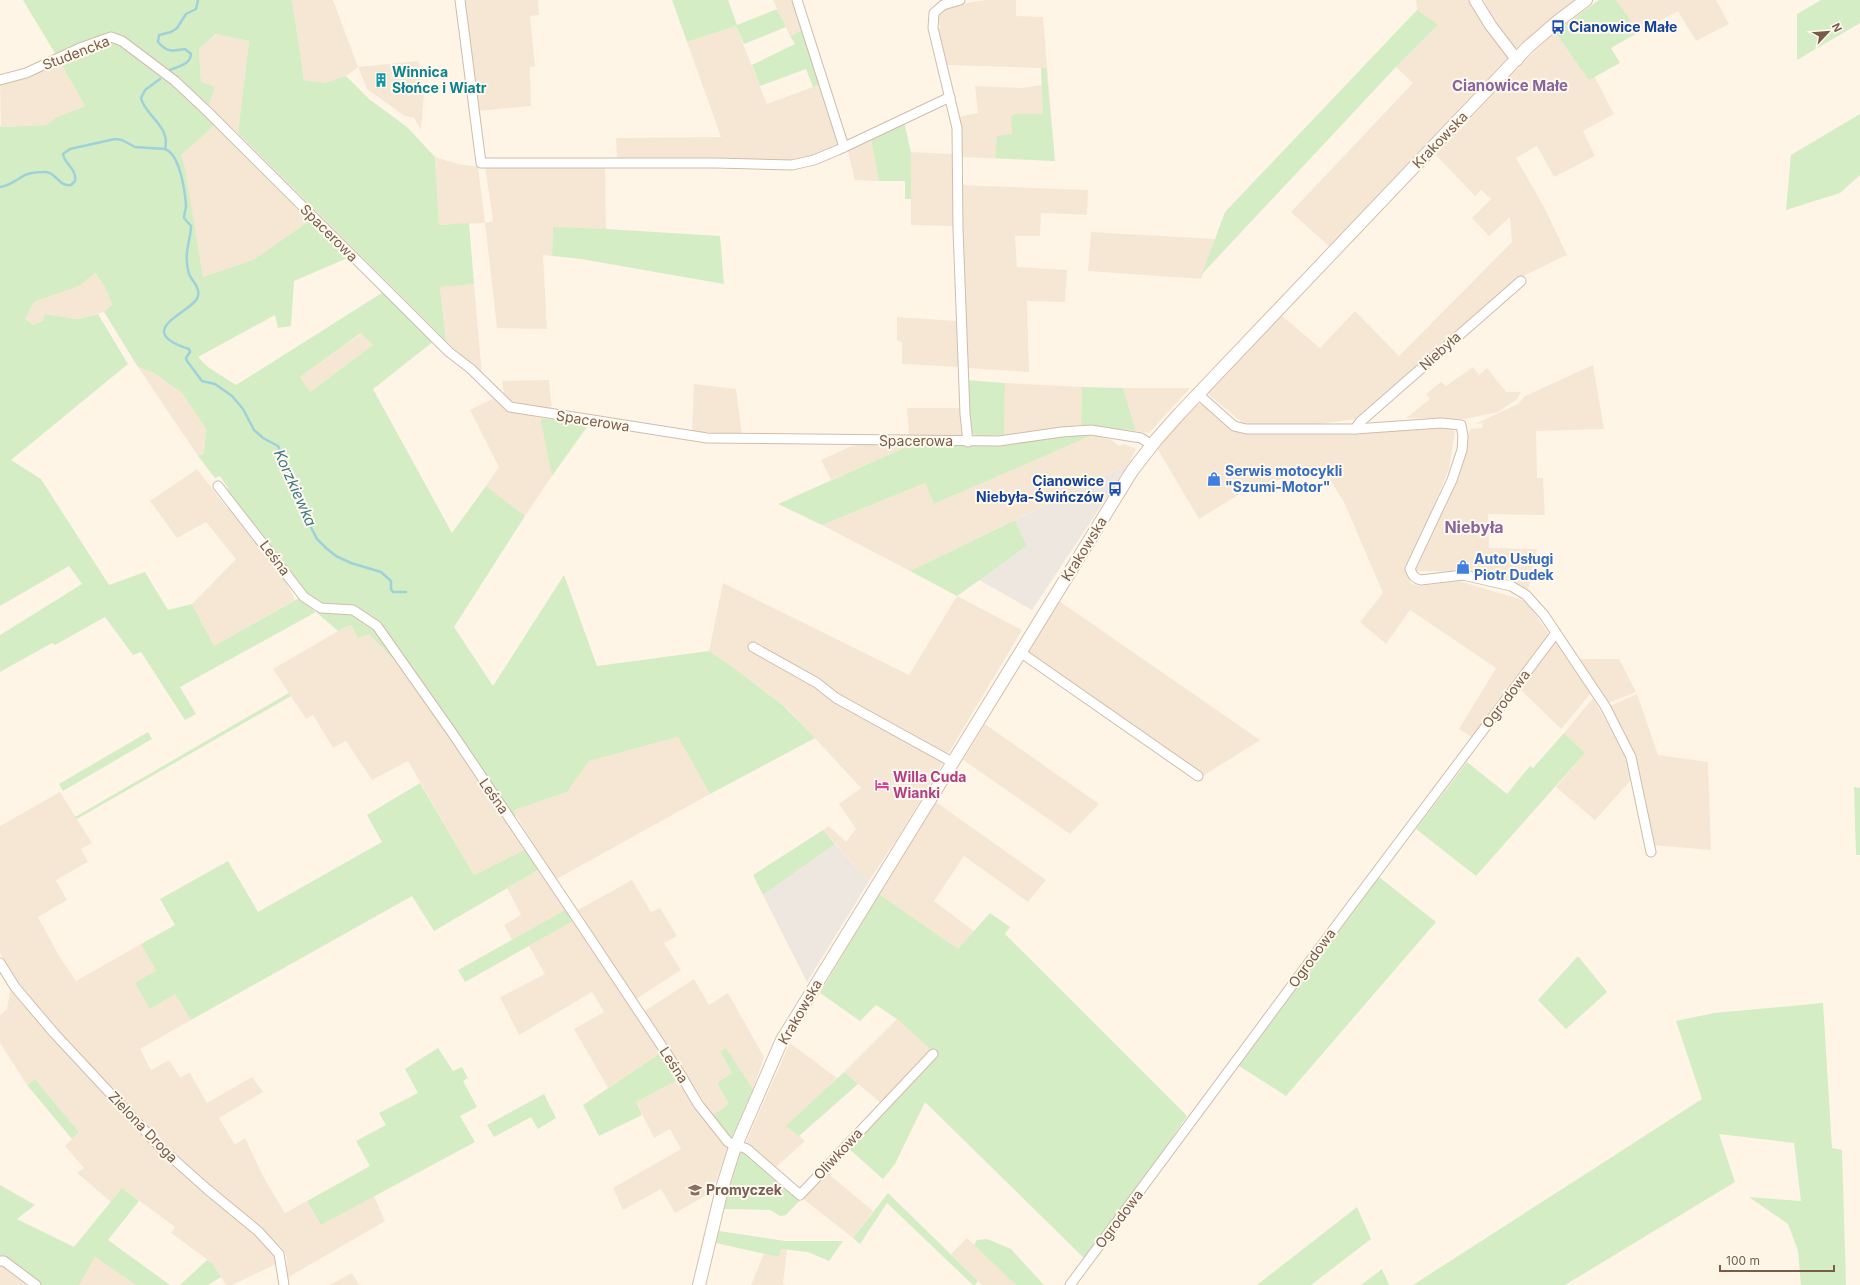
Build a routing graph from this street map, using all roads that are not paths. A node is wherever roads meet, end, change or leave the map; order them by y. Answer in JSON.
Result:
{"nodes":[{"id":1,"x":460,"y":0,"type":"edge"},
{"id":2,"x":797,"y":0,"type":"edge"},
{"id":3,"x":960,"y":0,"type":"edge"},
{"id":4,"x":1475,"y":0,"type":"edge"},
{"id":5,"x":1586,"y":0,"type":"edge"},
{"id":6,"x":1517,"y":60,"type":"junction"},
{"id":7,"x":166,"y":75,"type":"joint"},
{"id":8,"x":0,"y":80,"type":"edge"},
{"id":9,"x":950,"y":98,"type":"junction"},
{"id":10,"x":844,"y":147,"type":"junction"},
{"id":11,"x":1522,"y":281,"type":"dead end"},
{"id":12,"x":1198,"y":394,"type":"junction"},
{"id":13,"x":1358,"y":425,"type":"junction"},
{"id":14,"x":968,"y":442,"type":"junction"},
{"id":15,"x":1152,"y":445,"type":"junction"},
{"id":16,"x":218,"y":486,"type":"dead end"},
{"id":17,"x":1556,"y":633,"type":"junction"},
{"id":18,"x":753,"y":647,"type":"dead end"},
{"id":19,"x":1020,"y":652,"type":"junction"},
{"id":20,"x":952,"y":762,"type":"junction"},
{"id":21,"x":1198,"y":776,"type":"dead end"},
{"id":22,"x":1651,"y":852,"type":"dead end"},
{"id":23,"x":0,"y":963,"type":"edge"},
{"id":24,"x":933,"y":1054,"type":"dead end"},
{"id":25,"x":736,"y":1144,"type":"junction"},
{"id":26,"x":0,"y":1260,"type":"edge"},
{"id":27,"x":36,"y":1285,"type":"edge"},
{"id":28,"x":284,"y":1285,"type":"edge"},
{"id":29,"x":699,"y":1285,"type":"edge"},
{"id":30,"x":1070,"y":1285,"type":"edge"}],
"edges":[{"from":1,"to":10,"type":"street"},
{"from":2,"to":10,"type":"street"},
{"from":3,"to":9,"type":"street"},
{"from":4,"to":6,"type":"street"},
{"from":5,"to":6,"type":"main road","name":"Krakowska"},
{"from":6,"to":12,"type":"main road","name":"Krakowska"},
{"from":7,"to":8,"type":"street","name":"Studencka"},
{"from":7,"to":14,"type":"street","name":"Spacerowa"},
{"from":9,"to":10,"type":"street"},
{"from":9,"to":14,"type":"street"},
{"from":11,"to":13,"type":"street","name":"Niebyła"},
{"from":12,"to":13,"type":"street"},
{"from":12,"to":15,"type":"main road","name":"Krakowska"},
{"from":13,"to":17,"type":"street"},
{"from":14,"to":15,"type":"street","name":"Spacerowa"},
{"from":15,"to":19,"type":"main road","name":"Krakowska"},
{"from":16,"to":25,"type":"street","name":"Leśna"},
{"from":17,"to":22,"type":"street"},
{"from":17,"to":30,"type":"street","name":"Ogrodowa"},
{"from":18,"to":20,"type":"street"},
{"from":19,"to":20,"type":"main road","name":"Krakowska"},
{"from":19,"to":21,"type":"street"},
{"from":20,"to":25,"type":"main road","name":"Krakowska"},
{"from":23,"to":28,"type":"street","name":"Zielona Droga"},
{"from":24,"to":25,"type":"street","name":"Oliwkowa"},
{"from":25,"to":29,"type":"main road","name":"Krakowska"},
{"from":26,"to":27,"type":"street"}]}
